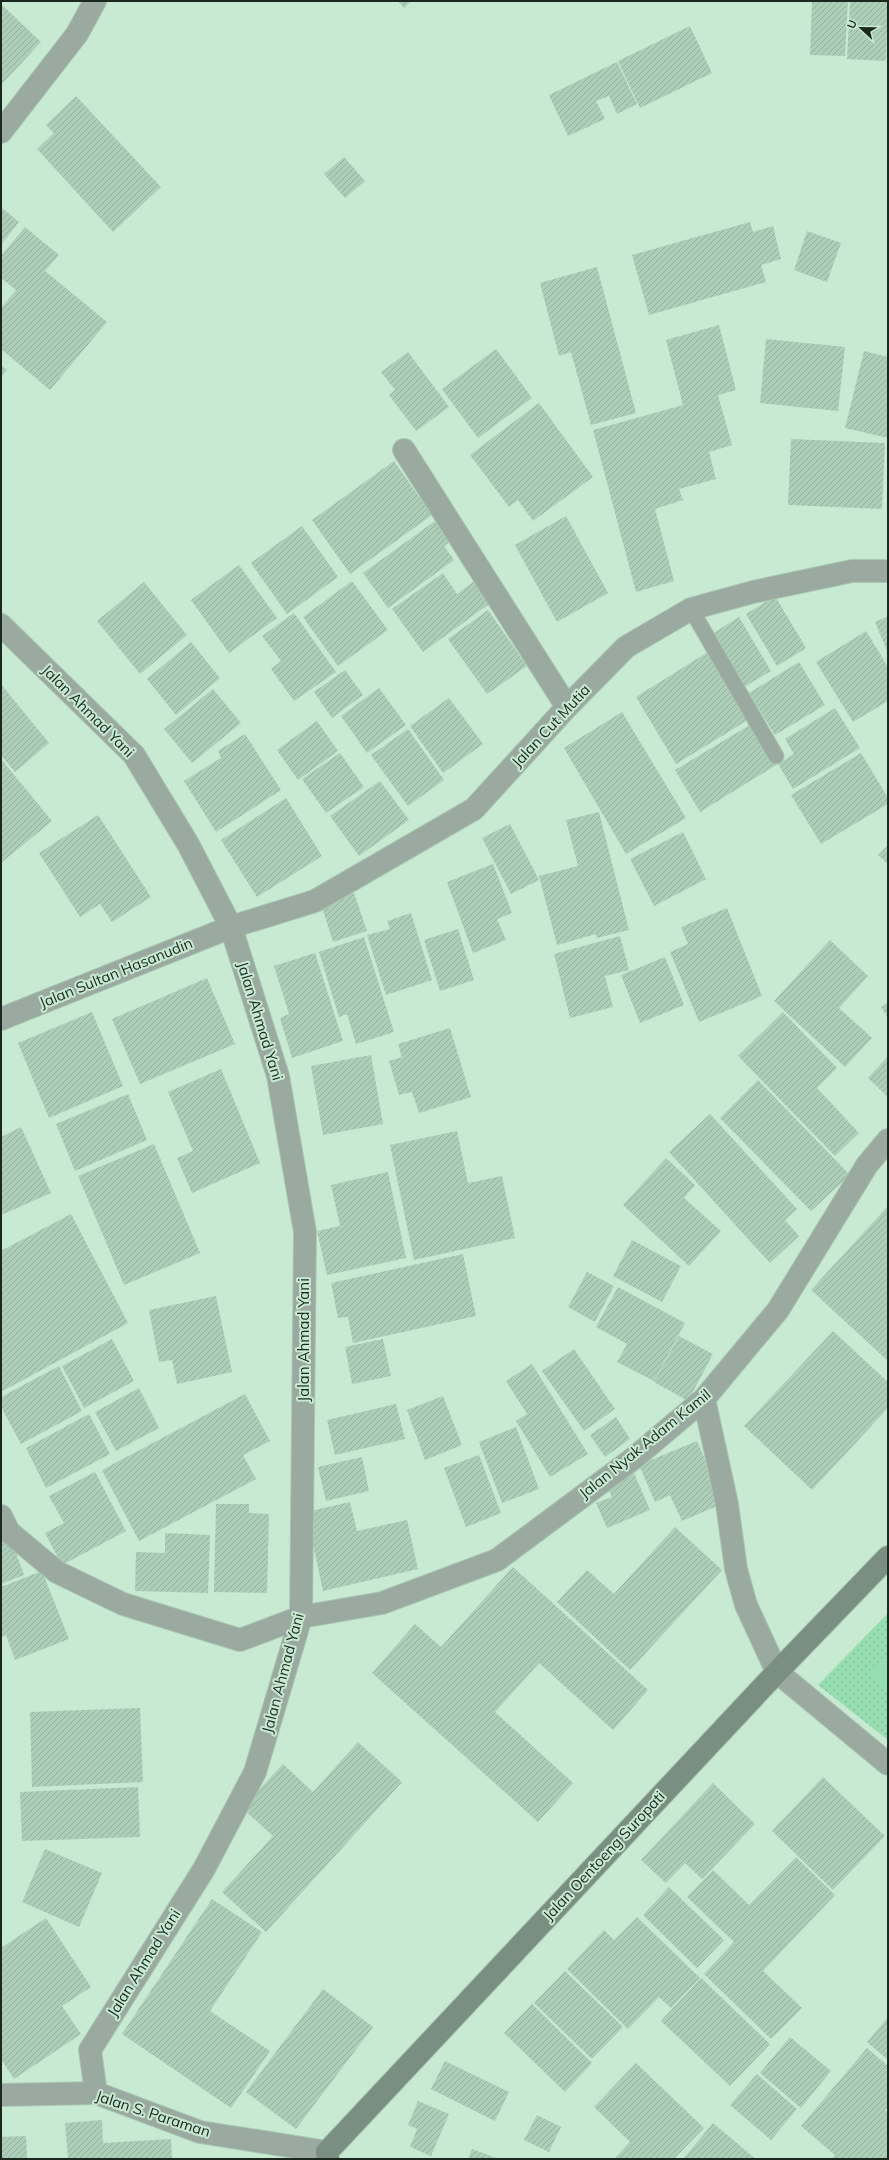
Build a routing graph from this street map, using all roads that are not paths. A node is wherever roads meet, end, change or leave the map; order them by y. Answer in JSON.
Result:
{"nodes":[{"id":1,"x":95,"y":1,"type":"edge"},
{"id":2,"x":1,"y":132,"type":"edge"},
{"id":3,"x":404,"y":450,"type":"dead end"},
{"id":4,"x":888,"y":571,"type":"edge"},
{"id":5,"x":691,"y":609,"type":"junction"},
{"id":6,"x":1,"y":625,"type":"edge"},
{"id":7,"x":567,"y":707,"type":"junction"},
{"id":8,"x":776,"y":756,"type":"dead end"},
{"id":9,"x":231,"y":927,"type":"junction"},
{"id":10,"x":1,"y":1020,"type":"edge"},
{"id":11,"x":888,"y":1140,"type":"edge"},
{"id":12,"x":704,"y":1399,"type":"junction"},
{"id":13,"x":1,"y":1516,"type":"edge"},
{"id":14,"x":888,"y":1557,"type":"edge"},
{"id":15,"x":302,"y":1617,"type":"junction"},
{"id":16,"x":777,"y":1672,"type":"junction"},
{"id":17,"x":888,"y":1764,"type":"edge"},
{"id":18,"x":96,"y":2093,"type":"junction"},
{"id":19,"x":1,"y":2095,"type":"edge"},
{"id":20,"x":328,"y":2155,"type":"edge"}],
"edges":[{"from":1,"to":2,"type":"street"},
{"from":3,"to":7,"type":"street"},
{"from":4,"to":5,"type":"street","name":"Jalan Cut Mutia"},
{"from":5,"to":7,"type":"street","name":"Jalan Cut Mutia"},
{"from":5,"to":8,"type":"lane"},
{"from":6,"to":9,"type":"street","name":"Jalan Ahmad Yani"},
{"from":7,"to":9,"type":"street","name":"Jalan Cut Mutia"},
{"from":9,"to":10,"type":"street","name":"Jalan Sultan Hasanudin"},
{"from":9,"to":15,"type":"street","name":"Jalan Ahmad Yani"},
{"from":11,"to":12,"type":"street","name":"Jalan Nyak Adam Kamil"},
{"from":12,"to":15,"type":"street","name":"Jalan Nyak Adam Kamil"},
{"from":12,"to":16,"type":"street"},
{"from":13,"to":15,"type":"street","name":"Jalan Nyak Adam Kamil"},
{"from":14,"to":16,"type":"main road","name":"Jalan Oentoeng Suropati"},
{"from":15,"to":18,"type":"street","name":"Jalan Ahmad Yani"},
{"from":16,"to":17,"type":"street"},
{"from":16,"to":20,"type":"main road","name":"Jalan Oentoeng Suropati"},
{"from":18,"to":19,"type":"street","name":"Jalan S. Paraman"},
{"from":18,"to":20,"type":"street","name":"Jalan S. Paraman"}]}
